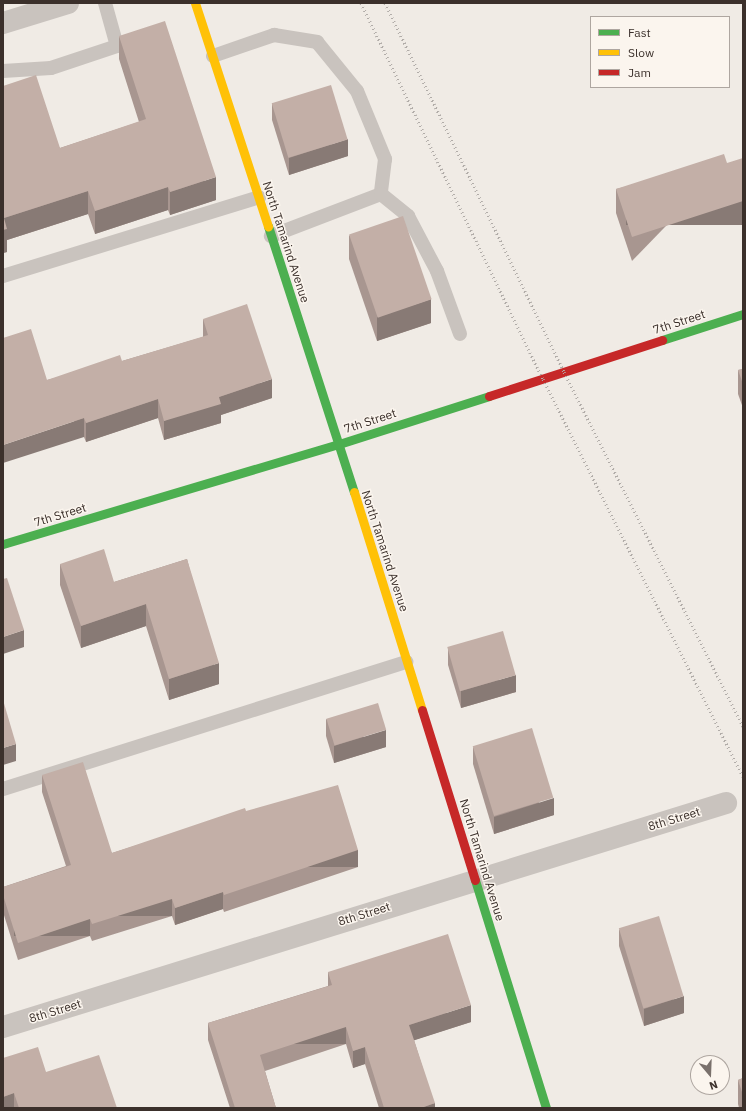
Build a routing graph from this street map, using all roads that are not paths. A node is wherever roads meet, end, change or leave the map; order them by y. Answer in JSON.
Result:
{"nodes":[{"id":1,"x":68,"y":3,"type":"edge"},
{"id":2,"x":105,"y":3,"type":"edge"},
{"id":3,"x":195,"y":3,"type":"edge"},
{"id":4,"x":3,"y":23,"type":"edge"},
{"id":5,"x":212,"y":56,"type":"junction"},
{"id":6,"x":3,"y":71,"type":"edge"},
{"id":7,"x":381,"y":194,"type":"junction"},
{"id":8,"x":259,"y":197,"type":"junction"},
{"id":9,"x":271,"y":236,"type":"junction"},
{"id":10,"x":3,"y":276,"type":"edge"},
{"id":11,"x":743,"y":314,"type":"edge"},
{"id":12,"x":460,"y":334,"type":"dead end"},
{"id":13,"x":339,"y":444,"type":"junction"},
{"id":14,"x":3,"y":544,"type":"edge"},
{"id":15,"x":407,"y":662,"type":"junction"},
{"id":16,"x":3,"y":790,"type":"edge"},
{"id":17,"x":726,"y":803,"type":"dead end"},
{"id":18,"x":475,"y":879,"type":"junction"},
{"id":19,"x":3,"y":1027,"type":"edge"},
{"id":20,"x":544,"y":1108,"type":"edge"}],
"edges":[{"from":1,"to":4,"type":"street"},
{"from":2,"to":6,"type":"lane"},
{"from":3,"to":5,"type":"street","name":"North Tamarind Avenue"},
{"from":5,"to":7,"type":"lane"},
{"from":5,"to":8,"type":"street","name":"North Tamarind Avenue"},
{"from":7,"to":9,"type":"lane"},
{"from":7,"to":12,"type":"lane"},
{"from":8,"to":9,"type":"street","name":"North Tamarind Avenue"},
{"from":8,"to":10,"type":"lane"},
{"from":9,"to":13,"type":"street","name":"North Tamarind Avenue"},
{"from":11,"to":13,"type":"street","name":"7th Street"},
{"from":13,"to":14,"type":"street","name":"7th Street"},
{"from":13,"to":15,"type":"street","name":"North Tamarind Avenue"},
{"from":15,"to":16,"type":"lane"},
{"from":15,"to":18,"type":"street","name":"North Tamarind Avenue"},
{"from":17,"to":18,"type":"street","name":"8th Street"},
{"from":18,"to":19,"type":"street","name":"8th Street"},
{"from":18,"to":20,"type":"street","name":"North Tamarind Avenue"}]}
